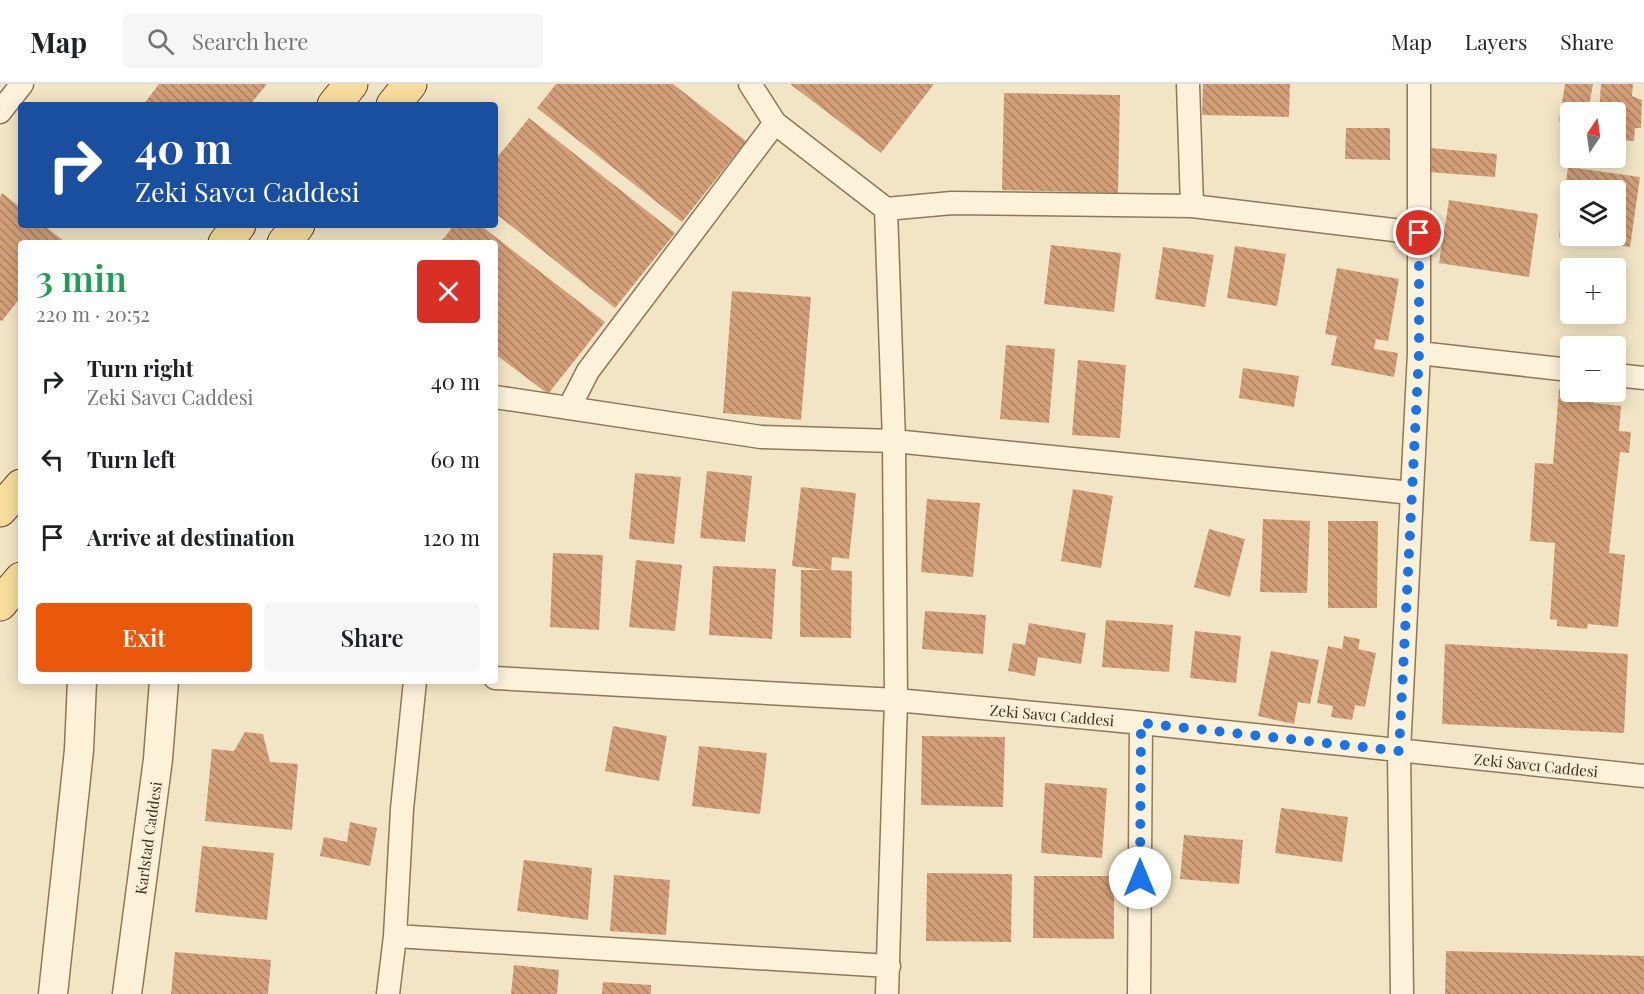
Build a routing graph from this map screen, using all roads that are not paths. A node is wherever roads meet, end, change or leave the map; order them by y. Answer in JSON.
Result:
{"nodes":[{"id":1,"x":22,"y":84,"type":"edge"},
{"id":2,"x":351,"y":84,"type":"edge"},
{"id":3,"x":410,"y":84,"type":"edge"},
{"id":4,"x":750,"y":84,"type":"edge"},
{"id":5,"x":1188,"y":84,"type":"edge"},
{"id":6,"x":1419,"y":84,"type":"edge"},
{"id":7,"x":336,"y":102,"type":"edge"},
{"id":8,"x":395,"y":102,"type":"edge"},
{"id":9,"x":0,"y":112,"type":"edge"},
{"id":10,"x":775,"y":123,"type":"junction"},
{"id":11,"x":1192,"y":206,"type":"junction"},
{"id":12,"x":886,"y":209,"type":"junction"},
{"id":13,"x":237,"y":228,"type":"edge"},
{"id":14,"x":296,"y":228,"type":"edge"},
{"id":15,"x":1419,"y":233,"type":"junction"},
{"id":16,"x":227,"y":240,"type":"edge"},
{"id":17,"x":286,"y":240,"type":"edge"},
{"id":18,"x":1419,"y":353,"type":"junction"},
{"id":19,"x":1560,"y":369,"type":"edge"},
{"id":20,"x":1626,"y":376,"type":"edge"},
{"id":21,"x":1644,"y":378,"type":"edge"},
{"id":22,"x":498,"y":397,"type":"edge"},
{"id":23,"x":569,"y":408,"type":"junction"},
{"id":24,"x":894,"y":441,"type":"junction"},
{"id":25,"x":18,"y":489,"type":"edge"},
{"id":26,"x":1412,"y":493,"type":"junction"},
{"id":27,"x":0,"y":510,"type":"edge"},
{"id":28,"x":18,"y":583,"type":"edge"},
{"id":29,"x":0,"y":604,"type":"edge"},
{"id":30,"x":498,"y":678,"type":"edge"},
{"id":31,"x":82,"y":684,"type":"edge"},
{"id":32,"x":164,"y":684,"type":"edge"},
{"id":33,"x":415,"y":684,"type":"edge"},
{"id":34,"x":896,"y":700,"type":"junction"},
{"id":35,"x":1141,"y":723,"type":"junction"},
{"id":36,"x":1399,"y":751,"type":"junction"},
{"id":37,"x":1644,"y":776,"type":"edge"},
{"id":38,"x":395,"y":936,"type":"junction"},
{"id":39,"x":889,"y":966,"type":"junction"},
{"id":40,"x":53,"y":994,"type":"edge"},
{"id":41,"x":127,"y":994,"type":"edge"},
{"id":42,"x":388,"y":994,"type":"edge"},
{"id":43,"x":887,"y":994,"type":"edge"},
{"id":44,"x":1139,"y":994,"type":"edge"},
{"id":45,"x":1402,"y":994,"type":"edge"}],
"edges":[{"from":1,"to":9,"type":"street"},
{"from":2,"to":7,"type":"main road"},
{"from":3,"to":8,"type":"main road"},
{"from":4,"to":10,"type":"street"},
{"from":5,"to":11,"type":"street"},
{"from":6,"to":15,"type":"street"},
{"from":10,"to":12,"type":"street"},
{"from":10,"to":23,"type":"street"},
{"from":11,"to":12,"type":"street"},
{"from":11,"to":15,"type":"street"},
{"from":12,"to":24,"type":"street"},
{"from":13,"to":16,"type":"main road"},
{"from":14,"to":17,"type":"main road"},
{"from":15,"to":18,"type":"street"},
{"from":18,"to":19,"type":"street"},
{"from":18,"to":26,"type":"street"},
{"from":20,"to":21,"type":"street"},
{"from":22,"to":23,"type":"street"},
{"from":23,"to":24,"type":"street"},
{"from":24,"to":26,"type":"street"},
{"from":24,"to":34,"type":"street"},
{"from":25,"to":27,"type":"main road"},
{"from":26,"to":36,"type":"street"},
{"from":28,"to":29,"type":"main road"},
{"from":30,"to":34,"type":"street","name":"Zeki Savcı Caddesi"},
{"from":31,"to":40,"type":"street"},
{"from":32,"to":41,"type":"street","name":"Karlstad Caddesi"},
{"from":33,"to":38,"type":"street"},
{"from":34,"to":35,"type":"street","name":"Zeki Savcı Caddesi"},
{"from":34,"to":39,"type":"street"},
{"from":35,"to":36,"type":"street","name":"Zeki Savcı Caddesi"},
{"from":35,"to":44,"type":"street"},
{"from":36,"to":37,"type":"street","name":"Zeki Savcı Caddesi"},
{"from":36,"to":45,"type":"street"},
{"from":38,"to":39,"type":"street"},
{"from":38,"to":42,"type":"street"},
{"from":39,"to":43,"type":"street"}]}
